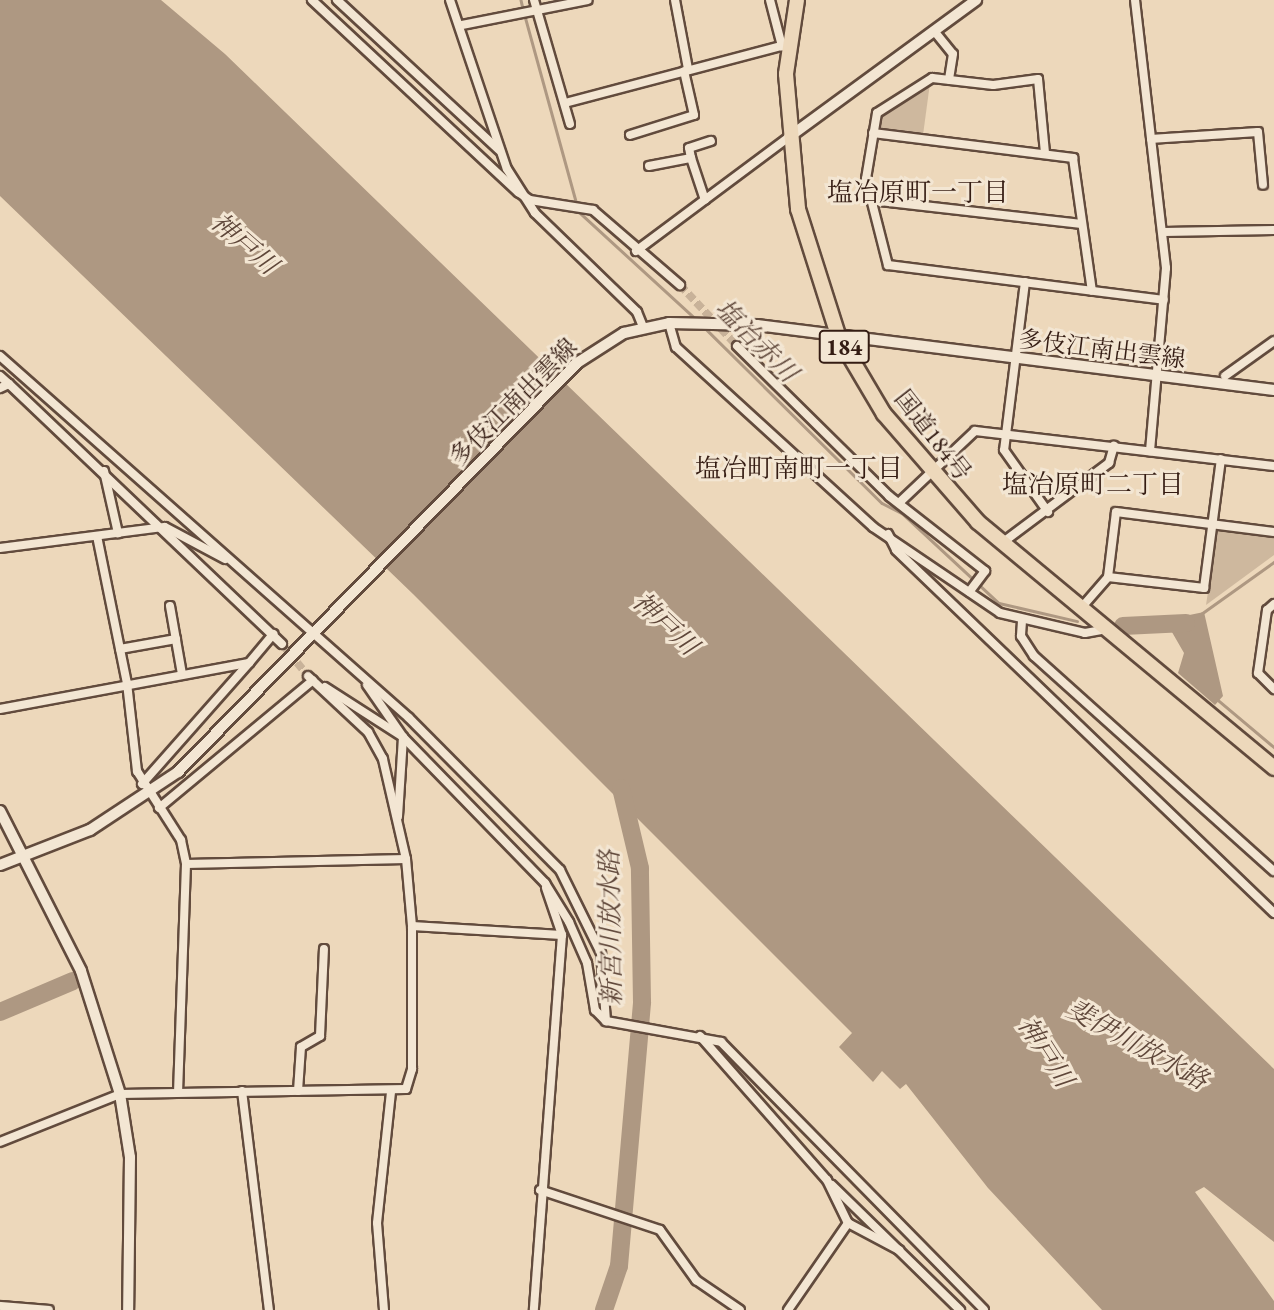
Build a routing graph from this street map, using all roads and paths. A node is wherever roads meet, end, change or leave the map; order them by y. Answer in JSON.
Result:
{"nodes":[{"id":1,"x":312,"y":0,"type":"edge"},
{"id":2,"x":337,"y":0,"type":"edge"},
{"id":3,"x":450,"y":0,"type":"edge"},
{"id":4,"x":534,"y":0,"type":"edge"},
{"id":5,"x":588,"y":0,"type":"edge"},
{"id":6,"x":675,"y":0,"type":"edge"},
{"id":7,"x":770,"y":0,"type":"edge"},
{"id":8,"x":797,"y":0,"type":"edge"},
{"id":9,"x":976,"y":0,"type":"edge"},
{"id":10,"x":1135,"y":0,"type":"edge"},
{"id":11,"x":537,"y":10,"type":"junction"},
{"id":12,"x":462,"y":25,"type":"junction"},
{"id":13,"x":935,"y":32,"type":"junction"},
{"id":14,"x":784,"y":47,"type":"junction"},
{"id":15,"x":686,"y":70,"type":"junction"},
{"id":16,"x":950,"y":80,"type":"junction"},
{"id":17,"x":565,"y":103,"type":"junction"},
{"id":18,"x":570,"y":124,"type":"dead end"},
{"id":19,"x":873,"y":133,"type":"junction"},
{"id":20,"x":629,"y":135,"type":"dead end"},
{"id":21,"x":789,"y":137,"type":"junction"},
{"id":22,"x":1151,"y":139,"type":"junction"},
{"id":23,"x":711,"y":141,"type":"dead end"},
{"id":24,"x":501,"y":152,"type":"junction"},
{"id":25,"x":1045,"y":153,"type":"junction"},
{"id":26,"x":691,"y":158,"type":"junction"},
{"id":27,"x":649,"y":166,"type":"dead end"},
{"id":28,"x":1263,"y":186,"type":"dead end"},
{"id":29,"x":530,"y":200,"type":"junction"},
{"id":30,"x":705,"y":200,"type":"junction"},
{"id":31,"x":872,"y":200,"type":"junction"},
{"id":32,"x":1082,"y":225,"type":"junction"},
{"id":33,"x":1274,"y":230,"type":"edge"},
{"id":34,"x":1164,"y":232,"type":"junction"},
{"id":35,"x":636,"y":251,"type":"junction"},
{"id":36,"x":1025,"y":282,"type":"junction"},
{"id":37,"x":680,"y":285,"type":"tunnel mouth"},
{"id":38,"x":1092,"y":291,"type":"junction"},
{"id":39,"x":1164,"y":300,"type":"junction"},
{"id":40,"x":670,"y":323,"type":"junction"},
{"id":41,"x":643,"y":327,"type":"junction"},
{"id":42,"x":839,"y":338,"type":"junction"},
{"id":43,"x":1274,"y":341,"type":"edge"},
{"id":44,"x":737,"y":346,"type":"tunnel mouth"},
{"id":45,"x":0,"y":356,"type":"edge"},
{"id":46,"x":1015,"y":359,"type":"junction"},
{"id":47,"x":0,"y":376,"type":"edge"},
{"id":48,"x":1225,"y":376,"type":"dead end"},
{"id":49,"x":1159,"y":377,"type":"junction"},
{"id":50,"x":9,"y":384,"type":"junction"},
{"id":51,"x":0,"y":388,"type":"edge"},
{"id":52,"x":1274,"y":390,"type":"edge"},
{"id":53,"x":1006,"y":433,"type":"junction"},
{"id":54,"x":1114,"y":446,"type":"junction"},
{"id":55,"x":1150,"y":451,"type":"junction"},
{"id":56,"x":1221,"y":459,"type":"junction"},
{"id":57,"x":1274,"y":466,"type":"edge"},
{"id":58,"x":104,"y":471,"type":"junction"},
{"id":59,"x":930,"y":474,"type":"junction"},
{"id":60,"x":901,"y":501,"type":"junction"},
{"id":61,"x":1048,"y":512,"type":"junction"},
{"id":62,"x":1212,"y":524,"type":"junction"},
{"id":63,"x":152,"y":527,"type":"junction"},
{"id":64,"x":1274,"y":532,"type":"edge"},
{"id":65,"x":118,"y":533,"type":"junction"},
{"id":66,"x":888,"y":534,"type":"junction"},
{"id":67,"x":97,"y":536,"type":"junction"},
{"id":68,"x":1002,"y":543,"type":"junction"},
{"id":69,"x":0,"y":548,"type":"edge"},
{"id":70,"x":237,"y":565,"type":"junction"},
{"id":71,"x":1108,"y":577,"type":"junction"},
{"id":72,"x":972,"y":589,"type":"junction"},
{"id":73,"x":1274,"y":604,"type":"edge"},
{"id":74,"x":170,"y":606,"type":"dead end"},
{"id":75,"x":1082,"y":607,"type":"junction"},
{"id":76,"x":1022,"y":621,"type":"junction"},
{"id":77,"x":1107,"y":629,"type":"junction"},
{"id":78,"x":272,"y":634,"type":"junction"},
{"id":79,"x":316,"y":635,"type":"junction"},
{"id":80,"x":176,"y":639,"type":"junction"},
{"id":81,"x":282,"y":644,"type":"tunnel mouth"},
{"id":82,"x":120,"y":649,"type":"junction"},
{"id":83,"x":249,"y":663,"type":"junction"},
{"id":84,"x":358,"y":673,"type":"junction"},
{"id":85,"x":182,"y":674,"type":"junction"},
{"id":86,"x":313,"y":680,"type":"junction"},
{"id":87,"x":127,"y":683,"type":"junction"},
{"id":88,"x":1274,"y":690,"type":"edge"},
{"id":89,"x":0,"y":709,"type":"edge"},
{"id":90,"x":403,"y":737,"type":"junction"},
{"id":91,"x":1274,"y":768,"type":"edge"},
{"id":92,"x":145,"y":789,"type":"junction"},
{"id":93,"x":159,"y":808,"type":"junction"},
{"id":94,"x":0,"y":811,"type":"edge"},
{"id":95,"x":398,"y":828,"type":"junction"},
{"id":96,"x":22,"y":855,"type":"junction"},
{"id":97,"x":406,"y":859,"type":"junction"},
{"id":98,"x":186,"y":863,"type":"junction"},
{"id":99,"x":0,"y":865,"type":"edge"},
{"id":100,"x":1274,"y":871,"type":"edge"},
{"id":101,"x":545,"y":883,"type":"junction"},
{"id":102,"x":1274,"y":913,"type":"edge"},
{"id":103,"x":412,"y":926,"type":"junction"},
{"id":104,"x":562,"y":934,"type":"junction"},
{"id":105,"x":324,"y":949,"type":"dead end"},
{"id":106,"x":606,"y":1021,"type":"junction"},
{"id":107,"x":697,"y":1033,"type":"junction"},
{"id":108,"x":178,"y":1090,"type":"junction"},
{"id":109,"x":242,"y":1091,"type":"junction"},
{"id":110,"x":298,"y":1091,"type":"junction"},
{"id":111,"x":391,"y":1092,"type":"junction"},
{"id":112,"x":120,"y":1094,"type":"junction"},
{"id":113,"x":0,"y":1142,"type":"edge"},
{"id":114,"x":827,"y":1180,"type":"junction"},
{"id":115,"x":540,"y":1190,"type":"junction"},
{"id":116,"x":848,"y":1223,"type":"junction"},
{"id":117,"x":899,"y":1250,"type":"junction"},
{"id":118,"x":0,"y":1306,"type":"edge"},
{"id":119,"x":49,"y":1310,"type":"edge"},
{"id":120,"x":128,"y":1310,"type":"edge"},
{"id":121,"x":269,"y":1310,"type":"edge"},
{"id":122,"x":384,"y":1310,"type":"edge"},
{"id":123,"x":534,"y":1310,"type":"edge"},
{"id":124,"x":740,"y":1310,"type":"edge"},
{"id":125,"x":788,"y":1310,"type":"edge"},
{"id":126,"x":960,"y":1310,"type":"edge"},
{"id":127,"x":984,"y":1310,"type":"edge"}],
"edges":[{"from":1,"to":29,"type":"street"},
{"from":2,"to":24,"type":"street"},
{"from":3,"to":12,"type":"street"},
{"from":4,"to":11,"type":"street"},
{"from":5,"to":11,"type":"street"},
{"from":6,"to":15,"type":"street"},
{"from":7,"to":14,"type":"street"},
{"from":8,"to":14,"type":"highway","name":"国道184号","number":"184"},
{"from":9,"to":13,"type":"main road"},
{"from":10,"to":22,"type":"street"},
{"from":11,"to":12,"type":"street"},
{"from":11,"to":17,"type":"street"},
{"from":12,"to":24,"type":"street"},
{"from":13,"to":16,"type":"street"},
{"from":13,"to":21,"type":"main road"},
{"from":14,"to":15,"type":"street"},
{"from":14,"to":21,"type":"highway","name":"国道184号","number":"184"},
{"from":15,"to":17,"type":"street"},
{"from":15,"to":20,"type":"street"},
{"from":16,"to":19,"type":"street"},
{"from":16,"to":25,"type":"street"},
{"from":17,"to":18,"type":"street"},
{"from":19,"to":25,"type":"street"},
{"from":19,"to":31,"type":"street"},
{"from":21,"to":30,"type":"street"},
{"from":21,"to":42,"type":"highway","name":"国道184号","number":"184"},
{"from":22,"to":28,"type":"street"},
{"from":22,"to":34,"type":"street"},
{"from":23,"to":26,"type":"street"},
{"from":24,"to":29,"type":"street"},
{"from":25,"to":32,"type":"street"},
{"from":26,"to":27,"type":"street"},
{"from":26,"to":30,"type":"street"},
{"from":29,"to":35,"type":"street"},
{"from":29,"to":41,"type":"street"},
{"from":30,"to":35,"type":"street"},
{"from":31,"to":32,"type":"street"},
{"from":31,"to":36,"type":"street"},
{"from":32,"to":38,"type":"street"},
{"from":33,"to":34,"type":"street"},
{"from":34,"to":39,"type":"street"},
{"from":35,"to":37,"type":"street"},
{"from":36,"to":38,"type":"street"},
{"from":36,"to":46,"type":"street"},
{"from":38,"to":39,"type":"street"},
{"from":39,"to":49,"type":"street"},
{"from":40,"to":41,"type":"main road","name":"多伎江南出雲線"},
{"from":40,"to":42,"type":"main road","name":"多伎江南出雲線"},
{"from":40,"to":66,"type":"street"},
{"from":41,"to":79,"type":"main road","name":"多伎江南出雲線"},
{"from":42,"to":46,"type":"main road","name":"多伎江南出雲線"},
{"from":42,"to":59,"type":"highway","name":"国道184号","number":"184"},
{"from":43,"to":48,"type":"street"},
{"from":44,"to":60,"type":"street"},
{"from":45,"to":70,"type":"street"},
{"from":46,"to":49,"type":"main road","name":"多伎江南出雲線"},
{"from":46,"to":53,"type":"street"},
{"from":47,"to":50,"type":"street"},
{"from":49,"to":52,"type":"main road","name":"多伎江南出雲線"},
{"from":49,"to":55,"type":"street"},
{"from":50,"to":51,"type":"street"},
{"from":50,"to":58,"type":"street"},
{"from":53,"to":54,"type":"street"},
{"from":53,"to":59,"type":"street"},
{"from":53,"to":61,"type":"street"},
{"from":54,"to":55,"type":"street"},
{"from":54,"to":61,"type":"street"},
{"from":55,"to":56,"type":"street"},
{"from":56,"to":57,"type":"street"},
{"from":56,"to":62,"type":"street"},
{"from":58,"to":63,"type":"street"},
{"from":58,"to":65,"type":"street"},
{"from":59,"to":60,"type":"street"},
{"from":59,"to":68,"type":"highway","name":"国道184号","number":"184"},
{"from":60,"to":72,"type":"street"},
{"from":61,"to":68,"type":"street"},
{"from":62,"to":64,"type":"street"},
{"from":62,"to":71,"type":"street"},
{"from":62,"to":71,"type":"street"},
{"from":63,"to":65,"type":"street"},
{"from":63,"to":70,"type":"street"},
{"from":63,"to":78,"type":"street"},
{"from":65,"to":67,"type":"street"},
{"from":66,"to":72,"type":"street"},
{"from":66,"to":102,"type":"street"},
{"from":67,"to":69,"type":"street"},
{"from":67,"to":82,"type":"street"},
{"from":68,"to":75,"type":"highway","name":"国道184号","number":"184"},
{"from":70,"to":79,"type":"street"},
{"from":71,"to":75,"type":"street"},
{"from":72,"to":76,"type":"street"},
{"from":73,"to":88,"type":"street"},
{"from":74,"to":80,"type":"street"},
{"from":75,"to":77,"type":"highway","name":"国道184号","number":"184"},
{"from":76,"to":77,"type":"street"},
{"from":76,"to":100,"type":"street"},
{"from":77,"to":91,"type":"highway","name":"国道184号","number":"184"},
{"from":78,"to":81,"type":"street"},
{"from":78,"to":83,"type":"street"},
{"from":79,"to":84,"type":"street"},
{"from":79,"to":92,"type":"main road","name":"多伎江南出雲線"},
{"from":80,"to":82,"type":"street"},
{"from":80,"to":85,"type":"street"},
{"from":82,"to":87,"type":"street"},
{"from":83,"to":85,"type":"street"},
{"from":83,"to":92,"type":"street"},
{"from":84,"to":90,"type":"street"},
{"from":84,"to":106,"type":"street"},
{"from":85,"to":87,"type":"street"},
{"from":86,"to":90,"type":"street"},
{"from":86,"to":93,"type":"street"},
{"from":86,"to":95,"type":"street"},
{"from":87,"to":89,"type":"street"},
{"from":87,"to":92,"type":"street"},
{"from":90,"to":95,"type":"street"},
{"from":90,"to":101,"type":"street"},
{"from":92,"to":93,"type":"street"},
{"from":92,"to":96,"type":"main road","name":"多伎江南出雲線"},
{"from":93,"to":98,"type":"street"},
{"from":94,"to":96,"type":"main road"},
{"from":95,"to":97,"type":"street"},
{"from":96,"to":99,"type":"main road","name":"多伎江南出雲線"},
{"from":96,"to":112,"type":"main road"},
{"from":97,"to":98,"type":"street"},
{"from":97,"to":103,"type":"street"},
{"from":98,"to":108,"type":"street"},
{"from":101,"to":104,"type":"street"},
{"from":101,"to":106,"type":"street"},
{"from":103,"to":104,"type":"street"},
{"from":103,"to":111,"type":"street"},
{"from":104,"to":115,"type":"street"},
{"from":105,"to":110,"type":"street"},
{"from":106,"to":107,"type":"street"},
{"from":107,"to":114,"type":"street"},
{"from":107,"to":127,"type":"street"},
{"from":108,"to":109,"type":"street"},
{"from":108,"to":112,"type":"street"},
{"from":109,"to":110,"type":"street"},
{"from":109,"to":121,"type":"street"},
{"from":110,"to":111,"type":"street"},
{"from":111,"to":122,"type":"street"},
{"from":112,"to":113,"type":"street"},
{"from":112,"to":120,"type":"main road"},
{"from":114,"to":116,"type":"street"},
{"from":114,"to":117,"type":"street"},
{"from":115,"to":123,"type":"street"},
{"from":115,"to":124,"type":"street"},
{"from":116,"to":117,"type":"street"},
{"from":116,"to":125,"type":"street"},
{"from":117,"to":126,"type":"street"},
{"from":118,"to":119,"type":"street"}]}
